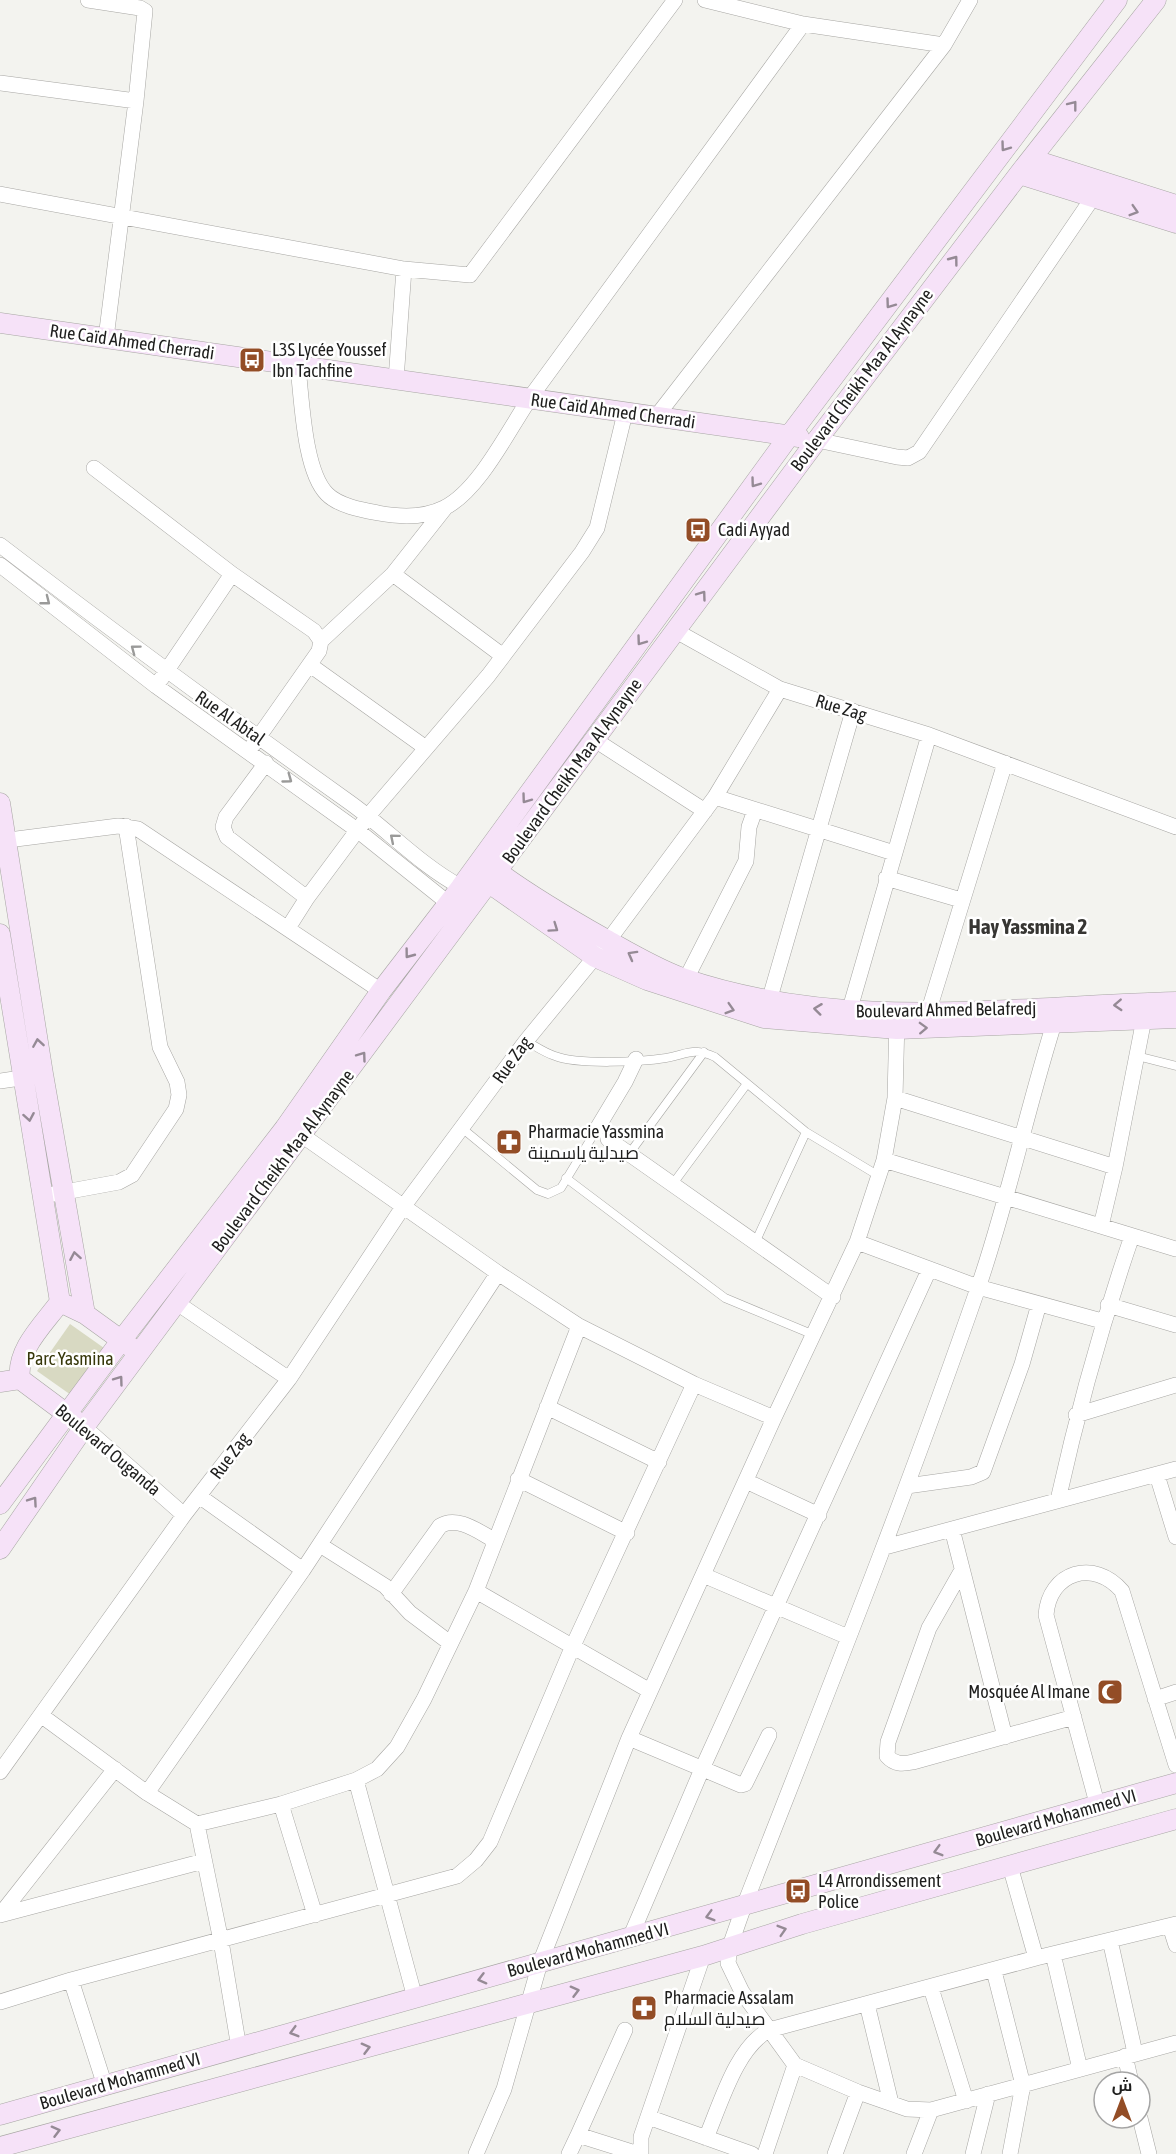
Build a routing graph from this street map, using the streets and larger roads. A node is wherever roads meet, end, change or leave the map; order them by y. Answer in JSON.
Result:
{"nodes":[{"id":1,"x":88,"y":0,"type":"edge"},
{"id":2,"x":675,"y":0,"type":"edge"},
{"id":3,"x":705,"y":0,"type":"edge"},
{"id":4,"x":970,"y":0,"type":"edge"},
{"id":5,"x":1117,"y":0,"type":"edge"},
{"id":6,"x":1156,"y":0,"type":"edge"},
{"id":7,"x":803,"y":24,"type":"junction"},
{"id":8,"x":944,"y":45,"type":"junction"},
{"id":9,"x":0,"y":83,"type":"edge"},
{"id":10,"x":136,"y":101,"type":"junction"},
{"id":11,"x":1025,"y":166,"type":"junction"},
{"id":12,"x":1098,"y":190,"type":"junction"},
{"id":13,"x":0,"y":194,"type":"edge"},
{"id":14,"x":1173,"y":211,"type":"edge"},
{"id":15,"x":119,"y":218,"type":"junction"},
{"id":16,"x":404,"y":269,"type":"junction"},
{"id":17,"x":0,"y":323,"type":"edge"},
{"id":18,"x":106,"y":338,"type":"junction"},
{"id":19,"x":298,"y":368,"type":"junction"},
{"id":20,"x":396,"y":380,"type":"junction"},
{"id":21,"x":530,"y":399,"type":"junction"},
{"id":22,"x":625,"y":412,"type":"junction"},
{"id":23,"x":656,"y":417,"type":"junction"},
{"id":24,"x":789,"y":436,"type":"junction"},
{"id":25,"x":817,"y":440,"type":"junction"},
{"id":26,"x":94,"y":468,"type":"dead end"},
{"id":27,"x":445,"y":508,"type":"junction"},
{"id":28,"x":0,"y":545,"type":"edge"},
{"id":29,"x":0,"y":565,"type":"edge"},
{"id":30,"x":232,"y":574,"type":"junction"},
{"id":31,"x":393,"y":574,"type":"junction"},
{"id":32,"x":676,"y":631,"type":"junction"},
{"id":33,"x":321,"y":641,"type":"junction"},
{"id":34,"x":503,"y":656,"type":"junction"},
{"id":35,"x":310,"y":665,"type":"junction"},
{"id":36,"x":166,"y":673,"type":"junction"},
{"id":37,"x":156,"y":686,"type":"junction"},
{"id":38,"x":780,"y":689,"type":"junction"},
{"id":39,"x":853,"y":711,"type":"junction"},
{"id":40,"x":929,"y":735,"type":"junction"},
{"id":41,"x":258,"y":738,"type":"junction"},
{"id":42,"x":595,"y":740,"type":"junction"},
{"id":43,"x":426,"y":748,"type":"junction"},
{"id":44,"x":249,"y":752,"type":"junction"},
{"id":45,"x":1005,"y":763,"type":"junction"},
{"id":46,"x":266,"y":764,"type":"junction"},
{"id":47,"x":715,"y":797,"type":"junction"},
{"id":48,"x":0,"y":803,"type":"edge"},
{"id":49,"x":755,"y":810,"type":"junction"},
{"id":50,"x":705,"y":811,"type":"junction"},
{"id":51,"x":368,"y":816,"type":"junction"},
{"id":52,"x":126,"y":826,"type":"junction"},
{"id":53,"x":1176,"y":827,"type":"edge"},
{"id":54,"x":818,"y":828,"type":"junction"},
{"id":55,"x":357,"y":830,"type":"junction"},
{"id":56,"x":3,"y":841,"type":"edge"},
{"id":57,"x":894,"y":854,"type":"junction"},
{"id":58,"x":493,"y":878,"type":"junction"},
{"id":59,"x":886,"y":878,"type":"junction"},
{"id":60,"x":461,"y":887,"type":"junction"},
{"id":61,"x":307,"y":898,"type":"junction"},
{"id":62,"x":961,"y":900,"type":"junction"},
{"id":63,"x":447,"y":902,"type":"junction"},
{"id":64,"x":288,"y":928,"type":"junction"},
{"id":65,"x":0,"y":934,"type":"edge"},
{"id":66,"x":608,"y":941,"type":"junction"},
{"id":67,"x":595,"y":957,"type":"junction"},
{"id":68,"x":2,"y":963,"type":"edge"},
{"id":69,"x":686,"y":979,"type":"junction"},
{"id":70,"x":381,"y":991,"type":"junction"},
{"id":71,"x":766,"y":1010,"type":"junction"},
{"id":72,"x":849,"y":1012,"type":"junction"},
{"id":73,"x":928,"y":1013,"type":"junction"},
{"id":74,"x":1175,"y":1013,"type":"edge"},
{"id":75,"x":1056,"y":1016,"type":"junction"},
{"id":76,"x":1144,"y":1019,"type":"junction"},
{"id":77,"x":897,"y":1022,"type":"junction"},
{"id":78,"x":636,"y":1059,"type":"road end"},
{"id":79,"x":43,"y":1074,"type":"junction"},
{"id":80,"x":22,"y":1078,"type":"junction"},
{"id":81,"x":0,"y":1081,"type":"edge"},
{"id":82,"x":895,"y":1098,"type":"junction"},
{"id":83,"x":303,"y":1136,"type":"junction"},
{"id":84,"x":1023,"y":1137,"type":"junction"},
{"id":85,"x":884,"y":1160,"type":"junction"},
{"id":86,"x":1115,"y":1167,"type":"junction"},
{"id":87,"x":63,"y":1193,"type":"junction"},
{"id":88,"x":42,"y":1195,"type":"junction"},
{"id":89,"x":1007,"y":1197,"type":"junction"},
{"id":90,"x":403,"y":1207,"type":"junction"},
{"id":91,"x":1101,"y":1226,"type":"junction"},
{"id":92,"x":1132,"y":1236,"type":"junction"},
{"id":93,"x":857,"y":1242,"type":"junction"},
{"id":94,"x":1176,"y":1249,"type":"edge"},
{"id":95,"x":929,"y":1270,"type":"junction"},
{"id":96,"x":498,"y":1273,"type":"junction"},
{"id":97,"x":978,"y":1287,"type":"junction"},
{"id":98,"x":833,"y":1297,"type":"junction"},
{"id":99,"x":60,"y":1302,"type":"junction"},
{"id":100,"x":177,"y":1303,"type":"junction"},
{"id":101,"x":1039,"y":1304,"type":"junction"},
{"id":102,"x":1108,"y":1305,"type":"junction"},
{"id":103,"x":85,"y":1314,"type":"junction"},
{"id":104,"x":1102,"y":1321,"type":"junction"},
{"id":105,"x":1176,"y":1325,"type":"edge"},
{"id":106,"x":579,"y":1326,"type":"junction"},
{"id":107,"x":120,"y":1342,"type":"junction"},
{"id":108,"x":139,"y":1353,"type":"junction"},
{"id":109,"x":17,"y":1376,"type":"edge"},
{"id":110,"x":289,"y":1378,"type":"junction"},
{"id":111,"x":0,"y":1382,"type":"edge"},
{"id":112,"x":694,"y":1384,"type":"junction"},
{"id":113,"x":1176,"y":1385,"type":"edge"},
{"id":114,"x":547,"y":1407,"type":"junction"},
{"id":115,"x":68,"y":1414,"type":"junction"},
{"id":116,"x":1077,"y":1415,"type":"junction"},
{"id":117,"x":774,"y":1418,"type":"junction"},
{"id":118,"x":84,"y":1427,"type":"junction"},
{"id":119,"x":659,"y":1462,"type":"junction"},
{"id":120,"x":1176,"y":1469,"type":"edge"},
{"id":121,"x":1157,"y":1475,"type":"junction"},
{"id":122,"x":518,"y":1479,"type":"junction"},
{"id":123,"x":746,"y":1481,"type":"junction"},
{"id":124,"x":907,"y":1486,"type":"junction"},
{"id":125,"x":199,"y":1496,"type":"junction"},
{"id":126,"x":1058,"y":1500,"type":"junction"},
{"id":127,"x":0,"y":1504,"type":"edge"},
{"id":128,"x":184,"y":1515,"type":"junction"},
{"id":129,"x":819,"y":1515,"type":"junction"},
{"id":130,"x":952,"y":1528,"type":"junction"},
{"id":131,"x":627,"y":1533,"type":"junction"},
{"id":132,"x":1176,"y":1537,"type":"edge"},
{"id":133,"x":495,"y":1540,"type":"junction"},
{"id":134,"x":320,"y":1545,"type":"junction"},
{"id":135,"x":885,"y":1547,"type":"junction"},
{"id":136,"x":0,"y":1549,"type":"edge"},
{"id":137,"x":303,"y":1570,"type":"junction"},
{"id":138,"x":962,"y":1570,"type":"junction"},
{"id":139,"x":703,"y":1575,"type":"junction"},
{"id":140,"x":476,"y":1590,"type":"junction"},
{"id":141,"x":391,"y":1594,"type":"junction"},
{"id":142,"x":778,"y":1608,"type":"junction"},
{"id":143,"x":848,"y":1637,"type":"junction"},
{"id":144,"x":450,"y":1643,"type":"junction"},
{"id":145,"x":572,"y":1648,"type":"junction"},
{"id":146,"x":650,"y":1690,"type":"junction"},
{"id":147,"x":1176,"y":1692,"type":"edge"},
{"id":148,"x":1155,"y":1699,"type":"junction"},
{"id":149,"x":42,"y":1716,"type":"junction"},
{"id":150,"x":1074,"y":1717,"type":"junction"},
{"id":151,"x":770,"y":1735,"type":"dead end"},
{"id":152,"x":1005,"y":1737,"type":"junction"},
{"id":153,"x":629,"y":1738,"type":"junction"},
{"id":154,"x":1176,"y":1765,"type":"edge"},
{"id":155,"x":115,"y":1769,"type":"junction"},
{"id":156,"x":702,"y":1769,"type":"junction"},
{"id":157,"x":0,"y":1772,"type":"edge"},
{"id":158,"x":356,"y":1780,"type":"junction"},
{"id":159,"x":1176,"y":1783,"type":"edge"},
{"id":160,"x":147,"y":1793,"type":"junction"},
{"id":161,"x":281,"y":1804,"type":"junction"},
{"id":162,"x":1098,"y":1807,"type":"junction"},
{"id":163,"x":1176,"y":1819,"type":"edge"},
{"id":164,"x":197,"y":1824,"type":"junction"},
{"id":165,"x":204,"y":1861,"type":"junction"},
{"id":166,"x":1010,"y":1866,"type":"junction"},
{"id":167,"x":386,"y":1897,"type":"junction"},
{"id":168,"x":744,"y":1906,"type":"junction"},
{"id":169,"x":0,"y":1915,"type":"edge"},
{"id":170,"x":315,"y":1915,"type":"junction"},
{"id":171,"x":1173,"y":1925,"type":"edge"},
{"id":172,"x":630,"y":1938,"type":"junction"},
{"id":173,"x":1110,"y":1940,"type":"junction"},
{"id":174,"x":221,"y":1941,"type":"junction"},
{"id":175,"x":1176,"y":1945,"type":"edge"},
{"id":176,"x":730,"y":1946,"type":"junction"},
{"id":177,"x":1053,"y":1954,"type":"junction"},
{"id":178,"x":703,"y":1956,"type":"junction"},
{"id":179,"x":1036,"y":1958,"type":"junction"},
{"id":180,"x":540,"y":1963,"type":"junction"},
{"id":181,"x":994,"y":1971,"type":"junction"},
{"id":182,"x":71,"y":1980,"type":"junction"},
{"id":183,"x":931,"y":1988,"type":"junction"},
{"id":184,"x":415,"y":1998,"type":"junction"},
{"id":185,"x":0,"y":2002,"type":"edge"},
{"id":186,"x":529,"y":2004,"type":"junction"},
{"id":187,"x":867,"y":2004,"type":"junction"},
{"id":188,"x":625,"y":2030,"type":"dead end"},
{"id":189,"x":769,"y":2030,"type":"junction"},
{"id":190,"x":1176,"y":2043,"type":"edge"},
{"id":191,"x":238,"y":2048,"type":"junction"},
{"id":192,"x":215,"y":2054,"type":"junction"},
{"id":193,"x":1130,"y":2054,"type":"junction"},
{"id":194,"x":795,"y":2065,"type":"junction"},
{"id":195,"x":1080,"y":2069,"type":"junction"},
{"id":196,"x":1131,"y":2070,"type":"edge"},
{"id":197,"x":1023,"y":2085,"type":"junction"},
{"id":198,"x":105,"y":2086,"type":"junction"},
{"id":199,"x":223,"y":2086,"type":"junction"},
{"id":200,"x":858,"y":2092,"type":"junction"},
{"id":201,"x":988,"y":2094,"type":"junction"},
{"id":202,"x":966,"y":2101,"type":"junction"},
{"id":203,"x":891,"y":2103,"type":"junction"},
{"id":204,"x":931,"y":2110,"type":"junction"},
{"id":205,"x":0,"y":2115,"type":"edge"},
{"id":206,"x":648,"y":2117,"type":"junction"},
{"id":207,"x":1143,"y":2130,"type":"edge"},
{"id":208,"x":578,"y":2135,"type":"junction"},
{"id":209,"x":706,"y":2138,"type":"junction"},
{"id":210,"x":0,"y":2146,"type":"edge"},
{"id":211,"x":476,"y":2154,"type":"edge"},
{"id":212,"x":569,"y":2154,"type":"edge"},
{"id":213,"x":640,"y":2154,"type":"edge"},
{"id":214,"x":752,"y":2154,"type":"edge"},
{"id":215,"x":765,"y":2154,"type":"edge"},
{"id":216,"x":835,"y":2154,"type":"edge"},
{"id":217,"x":914,"y":2154,"type":"edge"},
{"id":218,"x":973,"y":2154,"type":"edge"},
{"id":219,"x":1010,"y":2154,"type":"edge"},
{"id":220,"x":1149,"y":2154,"type":"edge"}],
"edges":[{"from":1,"to":10,"type":"street"},
{"from":2,"to":16,"type":"street"},
{"from":3,"to":7,"type":"street"},
{"from":4,"to":8,"type":"street"},
{"from":5,"to":24,"type":"street","name":"Boulevard Cheikh Maa Al Aynayne","one_way":true},
{"from":11,"to":6,"type":"street","name":"Boulevard Cheikh Maa Al Aynayne","one_way":true},
{"from":7,"to":8,"type":"street"},
{"from":7,"to":21,"type":"street"},
{"from":8,"to":23,"type":"street"},
{"from":9,"to":10,"type":"street"},
{"from":10,"to":15,"type":"street"},
{"from":11,"to":12,"type":"street"},
{"from":25,"to":11,"type":"street","name":"Boulevard Cheikh Maa Al Aynayne","one_way":true},
{"from":12,"to":14,"type":"street"},
{"from":12,"to":25,"type":"street","name":"Rue Caïd Ahmed Cherradi"},
{"from":13,"to":15,"type":"street"},
{"from":15,"to":16,"type":"street"},
{"from":15,"to":18,"type":"street"},
{"from":16,"to":20,"type":"street"},
{"from":17,"to":18,"type":"street","name":"Rue Caïd Ahmed Cherradi"},
{"from":18,"to":19,"type":"street","name":"Rue Caïd Ahmed Cherradi"},
{"from":19,"to":20,"type":"street","name":"Rue Caïd Ahmed Cherradi"},
{"from":19,"to":27,"type":"street"},
{"from":20,"to":21,"type":"street","name":"Rue Caïd Ahmed Cherradi"},
{"from":21,"to":22,"type":"street","name":"Rue Caïd Ahmed Cherradi"},
{"from":21,"to":27,"type":"street"},
{"from":22,"to":23,"type":"street","name":"Rue Caïd Ahmed Cherradi"},
{"from":22,"to":34,"type":"street"},
{"from":23,"to":24,"type":"street","name":"Rue Caïd Ahmed Cherradi"},
{"from":24,"to":25,"type":"street","name":"Rue Caïd Ahmed Cherradi"},
{"from":24,"to":60,"type":"street","name":"Boulevard Cheikh Maa Al Aynayne","one_way":true},
{"from":32,"to":25,"type":"street","name":"Boulevard Cheikh Maa Al Aynayne","one_way":true},
{"from":26,"to":30,"type":"street"},
{"from":27,"to":31,"type":"street"},
{"from":36,"to":28,"type":"street","name":"Rue Al Abtal","one_way":true},
{"from":29,"to":37,"type":"street","name":"Rue Al Abtal","one_way":true},
{"from":30,"to":33,"type":"street"},
{"from":30,"to":36,"type":"street"},
{"from":31,"to":33,"type":"street"},
{"from":31,"to":34,"type":"street"},
{"from":32,"to":38,"type":"street"},
{"from":32,"to":42,"type":"street","name":"Boulevard Cheikh Maa Al Aynayne"},
{"from":33,"to":35,"type":"street"},
{"from":34,"to":43,"type":"street"},
{"from":35,"to":41,"type":"street"},
{"from":35,"to":43,"type":"street"},
{"from":36,"to":37,"type":"street"},
{"from":36,"to":41,"type":"street","name":"Rue Al Abtal"},
{"from":37,"to":44,"type":"street","name":"Rue Al Abtal"},
{"from":38,"to":39,"type":"street","name":"Rue Zag"},
{"from":38,"to":47,"type":"street","name":"Rue Zag"},
{"from":39,"to":40,"type":"street","name":"Rue Zag"},
{"from":39,"to":54,"type":"street"},
{"from":40,"to":45,"type":"street","name":"Rue Zag"},
{"from":40,"to":57,"type":"street"},
{"from":41,"to":44,"type":"street"},
{"from":41,"to":51,"type":"street","name":"Rue Al Abtal"},
{"from":42,"to":50,"type":"street"},
{"from":42,"to":58,"type":"street","name":"Boulevard Cheikh Maa Al Aynayne"},
{"from":43,"to":51,"type":"street"},
{"from":44,"to":46,"type":"street","name":"Rue Al Abtal"},
{"from":45,"to":53,"type":"street","name":"Rue Zag"},
{"from":45,"to":62,"type":"street"},
{"from":46,"to":55,"type":"street","name":"Rue Al Abtal","one_way":true},
{"from":46,"to":61,"type":"street"},
{"from":47,"to":49,"type":"street"},
{"from":47,"to":50,"type":"street","name":"Rue Zag"},
{"from":48,"to":56,"type":"street"},
{"from":49,"to":54,"type":"street"},
{"from":49,"to":69,"type":"street"},
{"from":50,"to":66,"type":"street","name":"Rue Zag"},
{"from":51,"to":55,"type":"street"},
{"from":60,"to":51,"type":"street","name":"Rue Al Abtal","one_way":true},
{"from":52,"to":56,"type":"street"},
{"from":52,"to":64,"type":"street"},
{"from":52,"to":87,"type":"street"},
{"from":54,"to":57,"type":"street"},
{"from":54,"to":71,"type":"street"},
{"from":55,"to":61,"type":"street"},
{"from":55,"to":63,"type":"street","name":"Rue Al Abtal"},
{"from":79,"to":56,"type":"street","one_way":true},
{"from":57,"to":59,"type":"street"},
{"from":58,"to":66,"type":"street","name":"Boulevard Ahmed Belafredj"},
{"from":58,"to":67,"type":"street","name":"Boulevard Ahmed Belafredj","one_way":true},
{"from":83,"to":58,"type":"street","name":"Boulevard Cheikh Maa Al Aynayne","one_way":true},
{"from":59,"to":62,"type":"street"},
{"from":59,"to":72,"type":"street"},
{"from":60,"to":63,"type":"street","name":"Boulevard Cheikh Maa Al Aynayne"},
{"from":61,"to":64,"type":"street"},
{"from":62,"to":73,"type":"street"},
{"from":63,"to":70,"type":"street","name":"Boulevard Cheikh Maa Al Aynayne","one_way":true},
{"from":64,"to":70,"type":"street"},
{"from":65,"to":68,"type":"street"},
{"from":66,"to":67,"type":"street","name":"Rue Zag"},
{"from":69,"to":66,"type":"street","name":"Boulevard Ahmed Belafredj","one_way":true},
{"from":67,"to":71,"type":"street","name":"Boulevard Ahmed Belafredj","one_way":true},
{"from":67,"to":90,"type":"street","name":"Rue Zag"},
{"from":68,"to":80,"type":"street"},
{"from":69,"to":71,"type":"street","name":"Boulevard Ahmed Belafredj"},
{"from":70,"to":107,"type":"street","name":"Boulevard Cheikh Maa Al Aynayne"},
{"from":72,"to":71,"type":"street","name":"Boulevard Ahmed Belafredj","one_way":true},
{"from":71,"to":77,"type":"street","name":"Boulevard Ahmed Belafredj"},
{"from":72,"to":77,"type":"street","name":"Boulevard Ahmed Belafredj"},
{"from":73,"to":75,"type":"street","name":"Boulevard Ahmed Belafredj"},
{"from":73,"to":77,"type":"street","name":"Boulevard Ahmed Belafredj"},
{"from":74,"to":75,"type":"street","name":"Boulevard Ahmed Belafredj","one_way":true},
{"from":74,"to":76,"type":"street","name":"Boulevard Ahmed Belafredj"},
{"from":75,"to":76,"type":"street","name":"Boulevard Ahmed Belafredj"},
{"from":77,"to":75,"type":"street","name":"Boulevard Ahmed Belafredj","one_way":true},
{"from":75,"to":84,"type":"street"},
{"from":76,"to":86,"type":"street"},
{"from":77,"to":82,"type":"street"},
{"from":78,"to":98,"type":"street"},
{"from":79,"to":80,"type":"street"},
{"from":79,"to":87,"type":"street"},
{"from":80,"to":81,"type":"street"},
{"from":80,"to":88,"type":"street","one_way":true},
{"from":82,"to":84,"type":"street"},
{"from":82,"to":85,"type":"street"},
{"from":83,"to":90,"type":"street"},
{"from":83,"to":100,"type":"street","name":"Boulevard Cheikh Maa Al Aynayne"},
{"from":84,"to":86,"type":"street"},
{"from":84,"to":89,"type":"street"},
{"from":85,"to":89,"type":"street"},
{"from":85,"to":93,"type":"street"},
{"from":86,"to":91,"type":"street"},
{"from":87,"to":88,"type":"street"},
{"from":103,"to":87,"type":"street","one_way":true},
{"from":88,"to":99,"type":"street"},
{"from":89,"to":91,"type":"street"},
{"from":89,"to":97,"type":"street"},
{"from":90,"to":96,"type":"street"},
{"from":90,"to":110,"type":"street","name":"Rue Zag"},
{"from":91,"to":92,"type":"street"},
{"from":92,"to":94,"type":"street"},
{"from":92,"to":102,"type":"street"},
{"from":93,"to":95,"type":"street"},
{"from":93,"to":98,"type":"street"},
{"from":95,"to":97,"type":"street"},
{"from":95,"to":129,"type":"street"},
{"from":96,"to":106,"type":"street"},
{"from":96,"to":134,"type":"street"},
{"from":97,"to":101,"type":"street"},
{"from":97,"to":124,"type":"street"},
{"from":98,"to":117,"type":"street"},
{"from":99,"to":103,"type":"street"},
{"from":99,"to":109,"type":"street"},
{"from":100,"to":108,"type":"street","name":"Boulevard Cheikh Maa Al Aynayne"},
{"from":100,"to":110,"type":"street"},
{"from":101,"to":104,"type":"street"},
{"from":101,"to":124,"type":"street"},
{"from":102,"to":104,"type":"street"},
{"from":102,"to":105,"type":"street"},
{"from":103,"to":107,"type":"street"},
{"from":104,"to":116,"type":"street"},
{"from":106,"to":112,"type":"street"},
{"from":106,"to":114,"type":"street"},
{"from":107,"to":108,"type":"street"},
{"from":107,"to":115,"type":"street","name":"Boulevard Cheikh Maa Al Aynayne"},
{"from":118,"to":108,"type":"street","name":"Boulevard Cheikh Maa Al Aynayne","one_way":true},
{"from":109,"to":111,"type":"street"},
{"from":109,"to":115,"type":"street","name":"Boulevard Ouganda"},
{"from":110,"to":125,"type":"street","name":"Rue Zag"},
{"from":112,"to":117,"type":"street"},
{"from":112,"to":119,"type":"street"},
{"from":113,"to":116,"type":"street"},
{"from":114,"to":119,"type":"street"},
{"from":114,"to":122,"type":"street"},
{"from":115,"to":118,"type":"street","name":"Boulevard Ouganda"},
{"from":115,"to":127,"type":"street","name":"Boulevard Cheikh Maa Al Aynayne"},
{"from":116,"to":126,"type":"street"},
{"from":117,"to":123,"type":"street"},
{"from":118,"to":128,"type":"street","name":"Boulevard Ouganda"},
{"from":136,"to":118,"type":"street","name":"Boulevard Cheikh Maa Al Aynayne","one_way":true},
{"from":119,"to":131,"type":"street"},
{"from":120,"to":121,"type":"street"},
{"from":121,"to":126,"type":"street"},
{"from":121,"to":132,"type":"street"},
{"from":122,"to":131,"type":"street"},
{"from":122,"to":133,"type":"street"},
{"from":123,"to":129,"type":"street"},
{"from":123,"to":139,"type":"street"},
{"from":124,"to":135,"type":"street"},
{"from":125,"to":128,"type":"street","name":"Rue Zag"},
{"from":125,"to":137,"type":"street"},
{"from":126,"to":130,"type":"street"},
{"from":128,"to":149,"type":"street","name":"Rue Zag"},
{"from":129,"to":142,"type":"street"},
{"from":130,"to":135,"type":"street"},
{"from":130,"to":138,"type":"street"},
{"from":131,"to":145,"type":"street"},
{"from":133,"to":140,"type":"street"},
{"from":133,"to":141,"type":"street"},
{"from":134,"to":137,"type":"street"},
{"from":134,"to":141,"type":"street"},
{"from":135,"to":143,"type":"street"},
{"from":137,"to":160,"type":"street"},
{"from":138,"to":152,"type":"street"},
{"from":138,"to":152,"type":"street"},
{"from":139,"to":142,"type":"street"},
{"from":139,"to":146,"type":"street"},
{"from":140,"to":144,"type":"street"},
{"from":140,"to":145,"type":"street"},
{"from":141,"to":144,"type":"street"},
{"from":142,"to":143,"type":"street"},
{"from":142,"to":156,"type":"street"},
{"from":143,"to":168,"type":"street"},
{"from":144,"to":158,"type":"street"},
{"from":145,"to":146,"type":"street"},
{"from":145,"to":167,"type":"street"},
{"from":146,"to":153,"type":"street"},
{"from":147,"to":148,"type":"street"},
{"from":148,"to":150,"type":"street"},
{"from":148,"to":154,"type":"street"},
{"from":149,"to":155,"type":"street"},
{"from":149,"to":157,"type":"street","name":"Rue Zag"},
{"from":150,"to":152,"type":"street"},
{"from":150,"to":162,"type":"street"},
{"from":151,"to":156,"type":"street"},
{"from":153,"to":156,"type":"street"},
{"from":153,"to":180,"type":"street"},
{"from":155,"to":160,"type":"street"},
{"from":155,"to":169,"type":"street"},
{"from":156,"to":172,"type":"street"},
{"from":158,"to":161,"type":"street"},
{"from":158,"to":167,"type":"street"},
{"from":159,"to":162,"type":"street","name":"Boulevard Mohammed VI"},
{"from":160,"to":164,"type":"street"},
{"from":161,"to":164,"type":"street"},
{"from":161,"to":170,"type":"street"},
{"from":162,"to":168,"type":"street","name":"Boulevard Mohammed VI","one_way":true},
{"from":163,"to":166,"type":"street","name":"Boulevard Mohammed VI"},
{"from":164,"to":165,"type":"street"},
{"from":165,"to":169,"type":"street"},
{"from":165,"to":174,"type":"street"},
{"from":176,"to":166,"type":"street","name":"Boulevard Mohammed VI","one_way":true},
{"from":166,"to":179,"type":"street"},
{"from":167,"to":170,"type":"street"},
{"from":167,"to":184,"type":"street"},
{"from":168,"to":172,"type":"street","name":"Boulevard Mohammed VI","one_way":true},
{"from":168,"to":176,"type":"street"},
{"from":170,"to":174,"type":"street"},
{"from":171,"to":173,"type":"street"},
{"from":171,"to":175,"type":"street"},
{"from":172,"to":180,"type":"street","name":"Boulevard Mohammed VI"},
{"from":173,"to":177,"type":"street"},
{"from":173,"to":193,"type":"street"},
{"from":174,"to":182,"type":"street"},
{"from":174,"to":191,"type":"street"},
{"from":176,"to":178,"type":"street","name":"Boulevard Mohammed VI"},
{"from":176,"to":189,"type":"street"},
{"from":177,"to":179,"type":"street"},
{"from":177,"to":195,"type":"street"},
{"from":186,"to":178,"type":"street","name":"Boulevard Mohammed VI","one_way":true},
{"from":178,"to":206,"type":"street"},
{"from":179,"to":181,"type":"street"},
{"from":180,"to":184,"type":"street","name":"Boulevard Mohammed VI","one_way":true},
{"from":180,"to":186,"type":"street"},
{"from":181,"to":183,"type":"street"},
{"from":181,"to":197,"type":"street"},
{"from":182,"to":185,"type":"street"},
{"from":182,"to":198,"type":"street"},
{"from":183,"to":187,"type":"street"},
{"from":183,"to":202,"type":"street"},
{"from":184,"to":191,"type":"street","name":"Boulevard Mohammed VI","one_way":true},
{"from":199,"to":186,"type":"street","name":"Boulevard Mohammed VI","one_way":true},
{"from":186,"to":211,"type":"street"},
{"from":187,"to":189,"type":"street"},
{"from":187,"to":203,"type":"street"},
{"from":188,"to":208,"type":"street"},
{"from":189,"to":194,"type":"street"},
{"from":189,"to":209,"type":"street"},
{"from":190,"to":193,"type":"street"},
{"from":191,"to":192,"type":"street","name":"Boulevard Mohammed VI"},
{"from":192,"to":198,"type":"street","name":"Boulevard Mohammed VI"},
{"from":192,"to":199,"type":"street"},
{"from":193,"to":195,"type":"street"},
{"from":193,"to":196,"type":"street"},
{"from":194,"to":200,"type":"street"},
{"from":194,"to":215,"type":"street"},
{"from":195,"to":197,"type":"street"},
{"from":197,"to":201,"type":"street"},
{"from":197,"to":219,"type":"street"},
{"from":198,"to":205,"type":"street","name":"Boulevard Mohammed VI"},
{"from":210,"to":199,"type":"street","name":"Boulevard Mohammed VI","one_way":true},
{"from":200,"to":203,"type":"street"},
{"from":200,"to":216,"type":"street"},
{"from":201,"to":202,"type":"street"},
{"from":201,"to":218,"type":"street"},
{"from":202,"to":204,"type":"street"},
{"from":203,"to":204,"type":"street"},
{"from":204,"to":217,"type":"street"},
{"from":206,"to":209,"type":"street"},
{"from":206,"to":213,"type":"street"},
{"from":207,"to":220,"type":"street"},
{"from":208,"to":212,"type":"street"},
{"from":208,"to":213,"type":"street"},
{"from":209,"to":214,"type":"street"}]}
